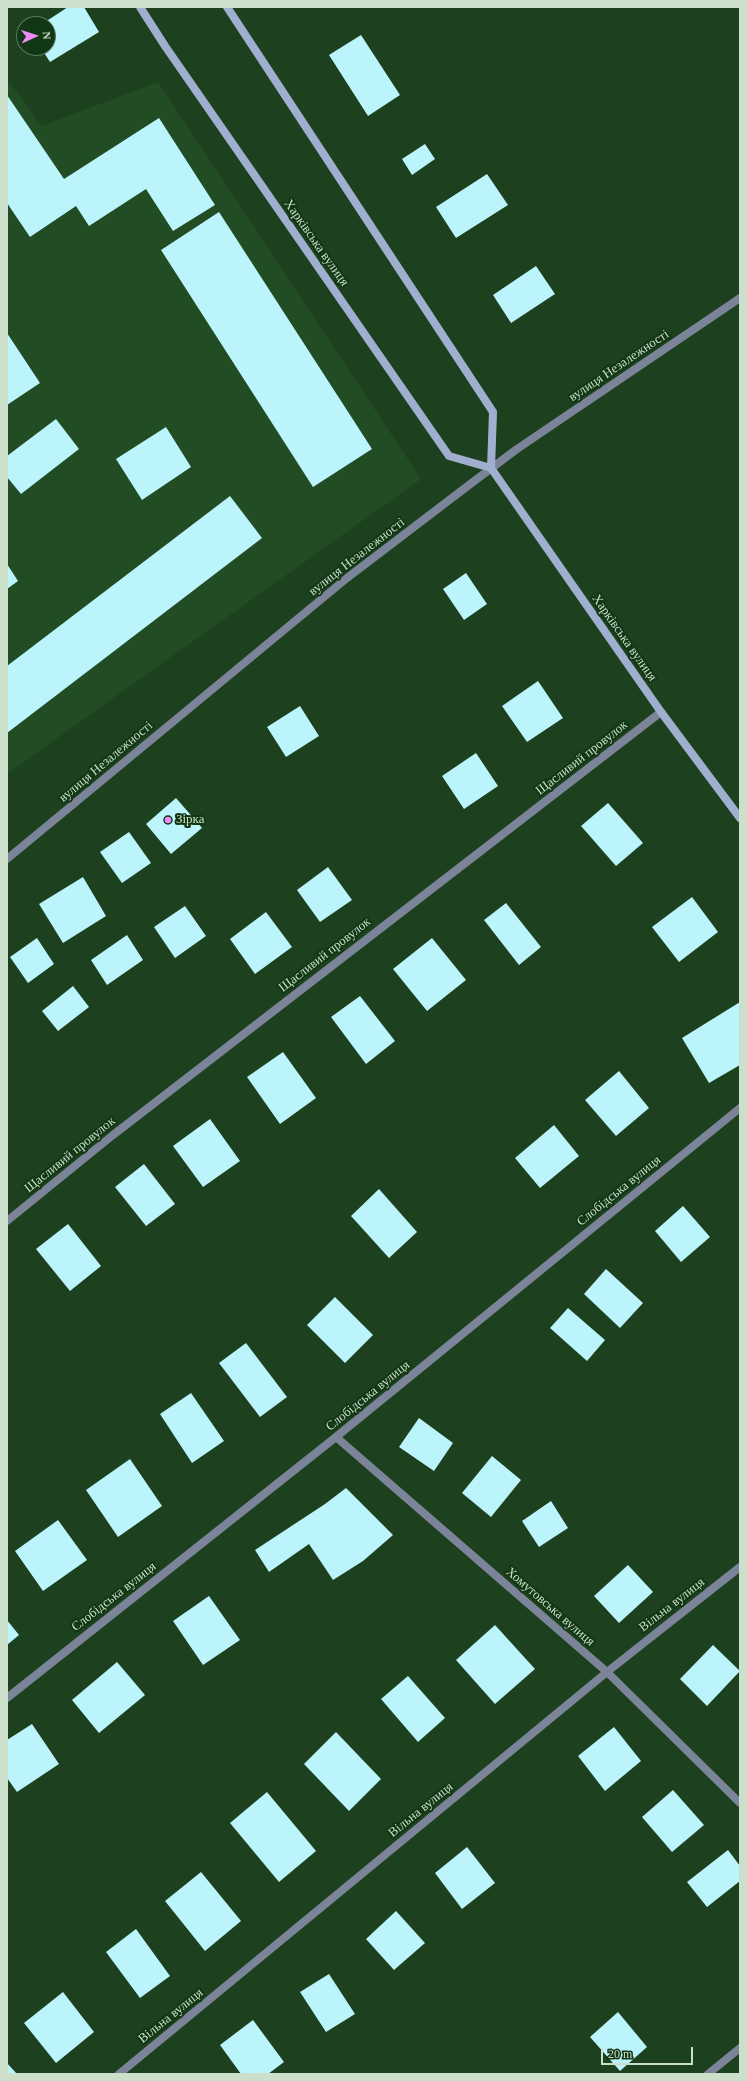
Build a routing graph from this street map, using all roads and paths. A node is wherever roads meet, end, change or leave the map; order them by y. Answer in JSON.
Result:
{"nodes":[{"id":1,"x":140,"y":7,"type":"edge"},
{"id":2,"x":227,"y":7,"type":"edge"},
{"id":3,"x":740,"y":298,"type":"edge"},
{"id":4,"x":491,"y":468,"type":"junction"},
{"id":5,"x":661,"y":712,"type":"junction"},
{"id":6,"x":740,"y":818,"type":"edge"},
{"id":7,"x":7,"y":859,"type":"edge"},
{"id":8,"x":740,"y":1108,"type":"edge"},
{"id":9,"x":7,"y":1221,"type":"edge"},
{"id":10,"x":336,"y":1437,"type":"junction"},
{"id":11,"x":740,"y":1567,"type":"edge"},
{"id":12,"x":607,"y":1672,"type":"junction"},
{"id":13,"x":7,"y":1698,"type":"edge"},
{"id":14,"x":740,"y":1803,"type":"edge"},
{"id":15,"x":740,"y":2048,"type":"edge"},
{"id":16,"x":120,"y":2074,"type":"edge"},
{"id":17,"x":708,"y":2074,"type":"edge"}],
"edges":[{"from":1,"to":4,"type":"street","name":"Харківська вулиця"},
{"from":2,"to":4,"type":"street"},
{"from":3,"to":4,"type":"street","name":"вулиця Незалежності"},
{"from":4,"to":5,"type":"street","name":"Харківська вулиця"},
{"from":4,"to":7,"type":"street","name":"вулиця Незалежності"},
{"from":5,"to":6,"type":"street","name":"Харківська вулиця"},
{"from":5,"to":9,"type":"street","name":"Щасливий провулок"},
{"from":8,"to":10,"type":"street","name":"Слобідська вулиця"},
{"from":10,"to":12,"type":"street","name":"Хомутовська вулиця"},
{"from":10,"to":13,"type":"street","name":"Слобідська вулиця"},
{"from":11,"to":12,"type":"street","name":"Вільна вулиця"},
{"from":12,"to":14,"type":"street","name":"Хомутовська вулиця"},
{"from":12,"to":16,"type":"street","name":"Вільна вулиця"},
{"from":15,"to":17,"type":"street"}]}
